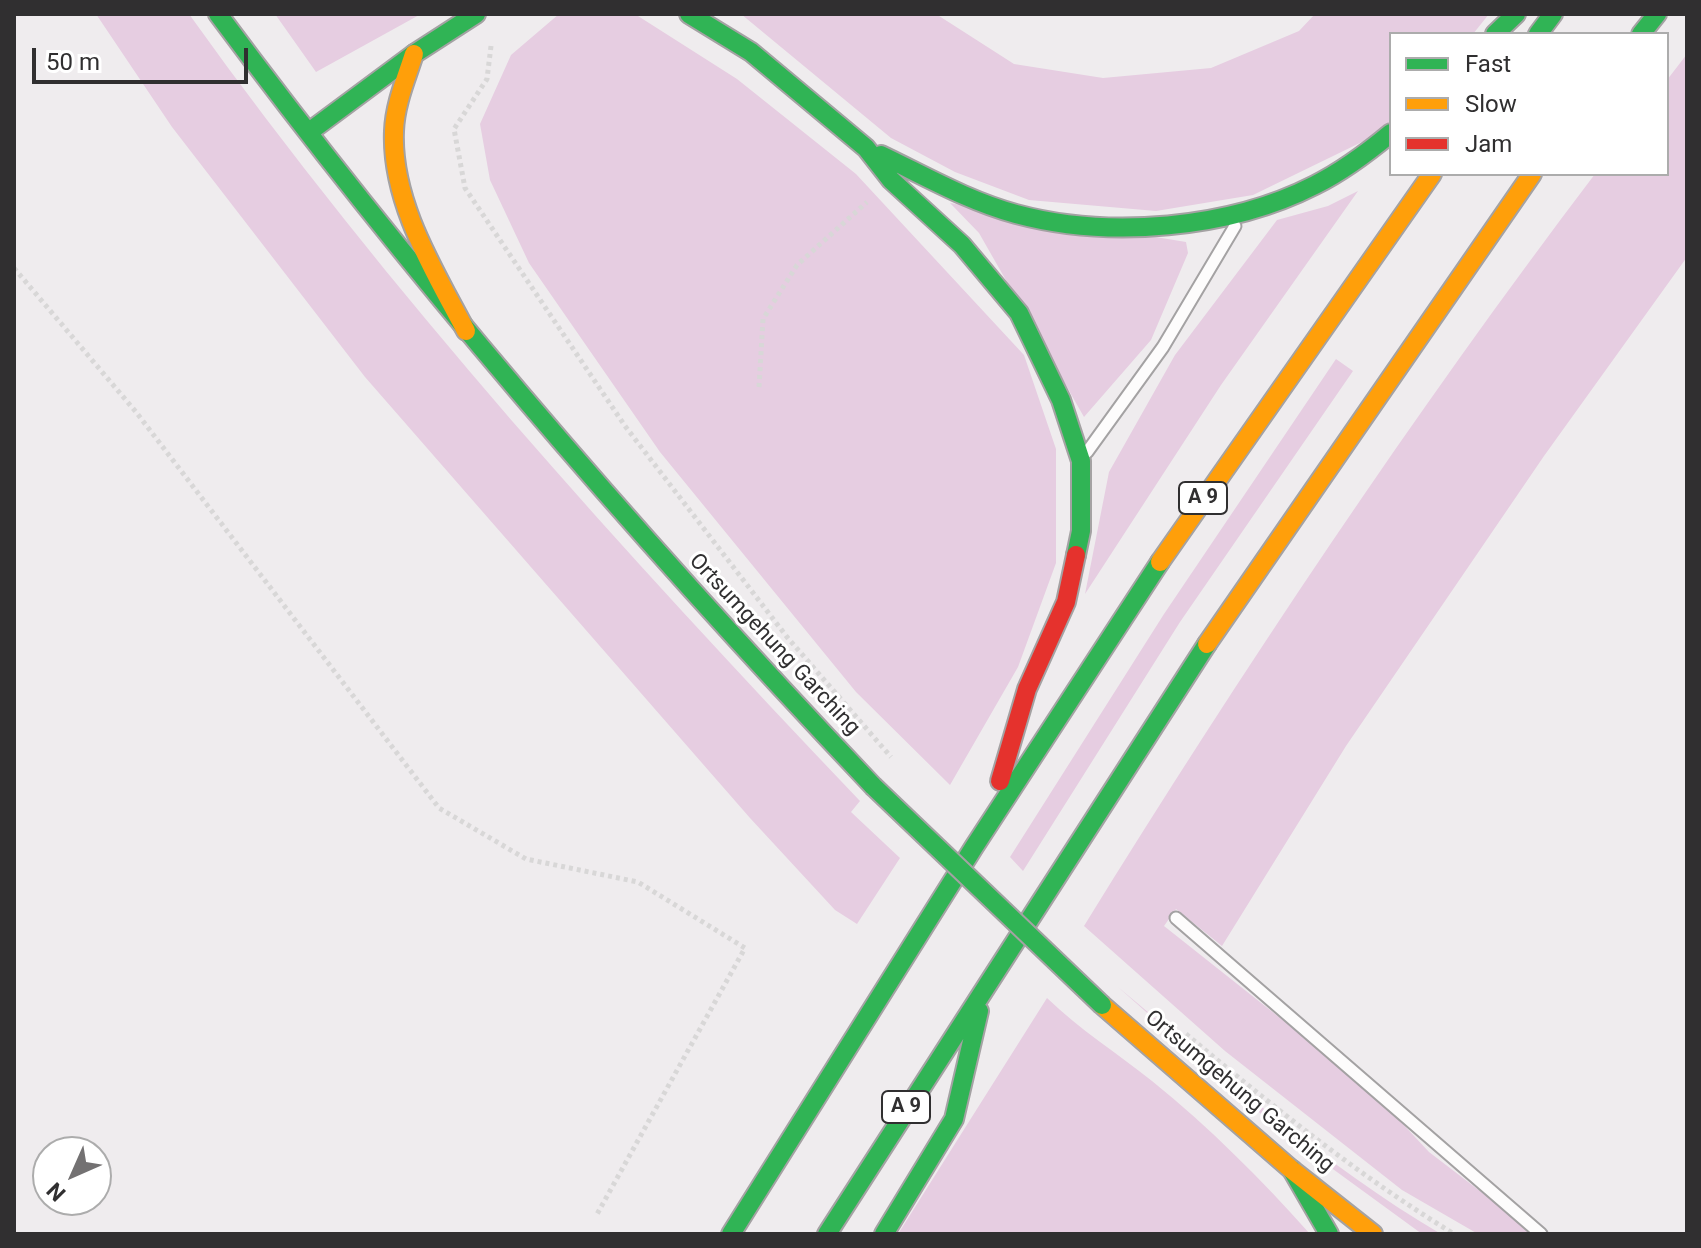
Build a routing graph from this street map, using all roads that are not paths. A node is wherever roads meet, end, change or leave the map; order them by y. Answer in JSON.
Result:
{"nodes":[{"id":1,"x":218,"y":14,"type":"edge"},
{"id":2,"x":476,"y":14,"type":"edge"},
{"id":3,"x":689,"y":14,"type":"edge"},
{"id":4,"x":1516,"y":14,"type":"edge"},
{"id":5,"x":1553,"y":14,"type":"edge"},
{"id":6,"x":1657,"y":14,"type":"edge"},
{"id":7,"x":1497,"y":32,"type":"edge"},
{"id":8,"x":1540,"y":32,"type":"edge"},
{"id":9,"x":1643,"y":32,"type":"edge"},
{"id":10,"x":414,"y":54,"type":"junction"},
{"id":11,"x":309,"y":132,"type":"junction"},
{"id":12,"x":1389,"y":135,"type":"edge"},
{"id":13,"x":866,"y":148,"type":"junction"},
{"id":14,"x":1431,"y":176,"type":"edge"},
{"id":15,"x":1531,"y":176,"type":"edge"},
{"id":16,"x":1243,"y":211,"type":"junction"},
{"id":17,"x":466,"y":331,"type":"junction"},
{"id":18,"x":1081,"y":461,"type":"junction"},
{"id":19,"x":985,"y":828,"type":"junction"},
{"id":20,"x":1176,"y":918,"type":"dead end"},
{"id":21,"x":986,"y":979,"type":"junction"},
{"id":22,"x":1292,"y":1170,"type":"junction"},
{"id":23,"x":731,"y":1234,"type":"edge"},
{"id":24,"x":827,"y":1234,"type":"edge"},
{"id":25,"x":884,"y":1234,"type":"edge"},
{"id":26,"x":1329,"y":1234,"type":"edge"},
{"id":27,"x":1373,"y":1234,"type":"edge"},
{"id":28,"x":1541,"y":1234,"type":"edge"}],
"edges":[{"from":1,"to":11,"type":"main road","name":"Ortsumgehung Garching"},
{"from":2,"to":10,"type":"main road"},
{"from":3,"to":13,"type":"main road"},
{"from":4,"to":7,"type":"main road"},
{"from":5,"to":8,"type":"main road"},
{"from":6,"to":9,"type":"main road"},
{"from":10,"to":11,"type":"main road"},
{"from":10,"to":17,"type":"main road"},
{"from":11,"to":17,"type":"main road","name":"Ortsumgehung Garching"},
{"from":12,"to":16,"type":"main road"},
{"from":13,"to":16,"type":"main road"},
{"from":13,"to":18,"type":"main road"},
{"from":14,"to":19,"type":"main road","number":"A 9"},
{"from":15,"to":21,"type":"main road","number":"A 9"},
{"from":16,"to":18,"type":"lane"},
{"from":17,"to":22,"type":"main road","name":"Ortsumgehung Garching","bridge":true},
{"from":18,"to":19,"type":"main road"},
{"from":19,"to":23,"type":"main road","number":"A 9"},
{"from":20,"to":28,"type":"lane"},
{"from":21,"to":24,"type":"main road","number":"A 9"},
{"from":21,"to":25,"type":"main road"},
{"from":22,"to":26,"type":"main road"},
{"from":22,"to":27,"type":"main road","name":"Ortsumgehung Garching"}]}
